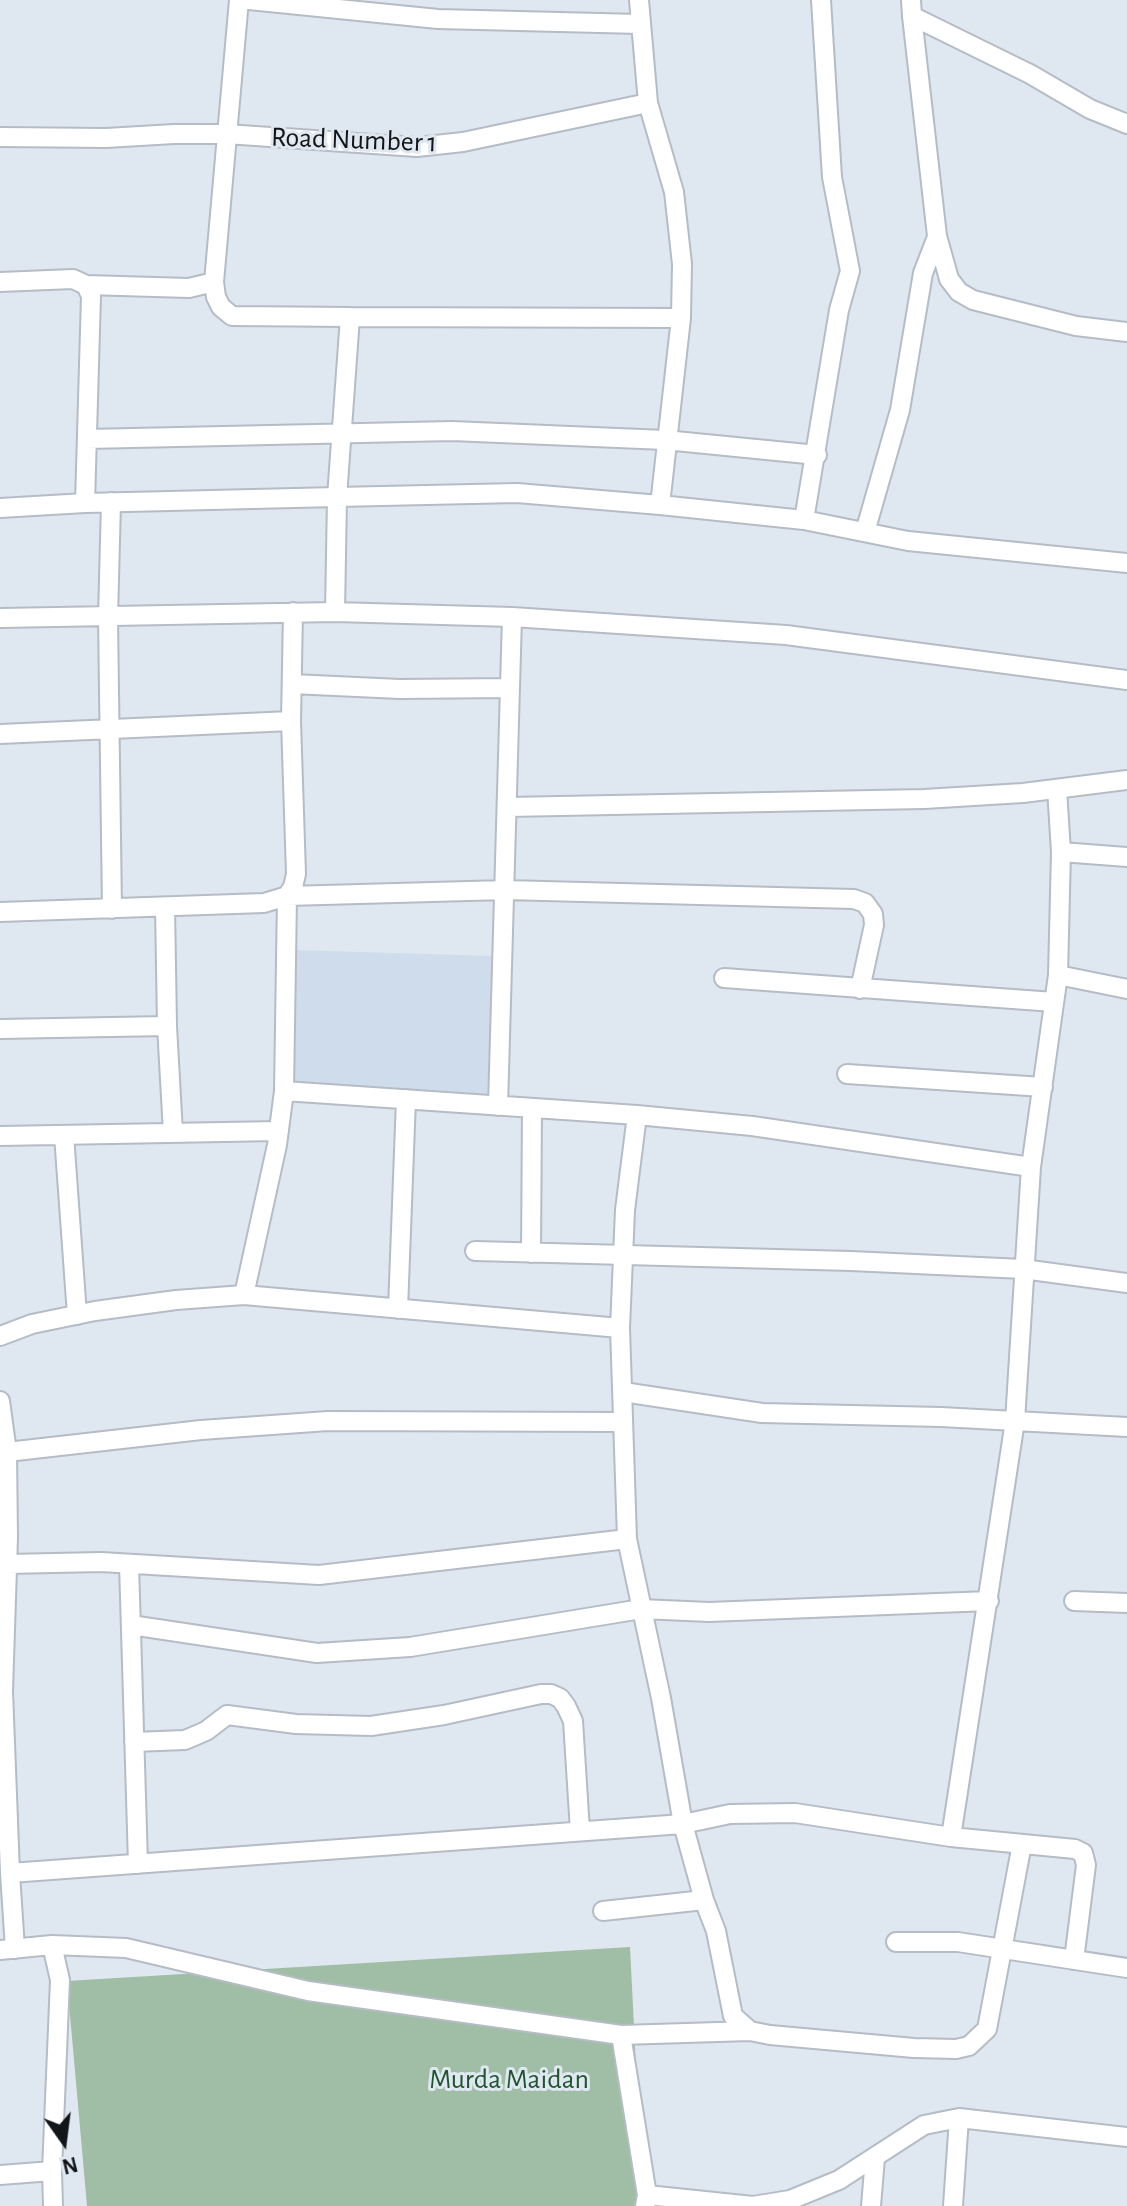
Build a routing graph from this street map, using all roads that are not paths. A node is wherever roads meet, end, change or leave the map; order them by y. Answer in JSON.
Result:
{"nodes":[{"id":1,"x":239,"y":0,"type":"edge"},
{"id":2,"x":249,"y":0,"type":"edge"},
{"id":3,"x":639,"y":0,"type":"edge"},
{"id":4,"x":821,"y":0,"type":"edge"},
{"id":5,"x":911,"y":8,"type":"edge"},
{"id":6,"x":640,"y":24,"type":"junction"},
{"id":7,"x":648,"y":103,"type":"junction"},
{"id":8,"x":1127,"y":124,"type":"edge"},
{"id":9,"x":226,"y":134,"type":"junction"},
{"id":10,"x":0,"y":137,"type":"edge"},
{"id":11,"x":937,"y":236,"type":"junction"},
{"id":12,"x":0,"y":282,"type":"edge"},
{"id":13,"x":214,"y":282,"type":"junction"},
{"id":14,"x":86,"y":285,"type":"junction"},
{"id":15,"x":350,"y":317,"type":"junction"},
{"id":16,"x":681,"y":318,"type":"junction"},
{"id":17,"x":1127,"y":332,"type":"edge"},
{"id":18,"x":342,"y":432,"type":"junction"},
{"id":19,"x":87,"y":439,"type":"junction"},
{"id":20,"x":665,"y":440,"type":"junction"},
{"id":21,"x":817,"y":455,"type":"junction"},
{"id":22,"x":337,"y":497,"type":"junction"},
{"id":23,"x":111,"y":502,"type":"junction"},
{"id":24,"x":85,"y":503,"type":"junction"},
{"id":25,"x":660,"y":505,"type":"junction"},
{"id":26,"x":0,"y":508,"type":"edge"},
{"id":27,"x":804,"y":520,"type":"junction"},
{"id":28,"x":865,"y":532,"type":"junction"},
{"id":29,"x":1127,"y":563,"type":"edge"},
{"id":30,"x":293,"y":612,"type":"junction"},
{"id":31,"x":335,"y":612,"type":"junction"},
{"id":32,"x":109,"y":615,"type":"junction"},
{"id":33,"x":512,"y":617,"type":"junction"},
{"id":34,"x":0,"y":618,"type":"edge"},
{"id":35,"x":1127,"y":680,"type":"edge"},
{"id":36,"x":292,"y":684,"type":"junction"},
{"id":37,"x":510,"y":688,"type":"junction"},
{"id":38,"x":291,"y":721,"type":"junction"},
{"id":39,"x":111,"y":730,"type":"junction"},
{"id":40,"x":0,"y":734,"type":"edge"},
{"id":41,"x":1127,"y":780,"type":"edge"},
{"id":42,"x":1057,"y":789,"type":"junction"},
{"id":43,"x":508,"y":807,"type":"junction"},
{"id":44,"x":1061,"y":852,"type":"junction"},
{"id":45,"x":1127,"y":857,"type":"edge"},
{"id":46,"x":505,"y":890,"type":"junction"},
{"id":47,"x":287,"y":896,"type":"junction"},
{"id":48,"x":165,"y":907,"type":"junction"},
{"id":49,"x":112,"y":909,"type":"junction"},
{"id":50,"x":0,"y":912,"type":"edge"},
{"id":51,"x":1058,"y":975,"type":"junction"},
{"id":52,"x":724,"y":978,"type":"dead end"},
{"id":53,"x":860,"y":989,"type":"junction"},
{"id":54,"x":1127,"y":989,"type":"edge"},
{"id":55,"x":1054,"y":1002,"type":"junction"},
{"id":56,"x":167,"y":1026,"type":"junction"},
{"id":57,"x":0,"y":1029,"type":"edge"},
{"id":58,"x":847,"y":1074,"type":"dead end"},
{"id":59,"x":1043,"y":1087,"type":"junction"},
{"id":60,"x":284,"y":1091,"type":"junction"},
{"id":61,"x":406,"y":1099,"type":"junction"},
{"id":62,"x":498,"y":1106,"type":"junction"},
{"id":63,"x":532,"y":1108,"type":"junction"},
{"id":64,"x":637,"y":1115,"type":"junction"},
{"id":65,"x":279,"y":1131,"type":"junction"},
{"id":66,"x":173,"y":1133,"type":"junction"},
{"id":67,"x":64,"y":1135,"type":"junction"},
{"id":68,"x":0,"y":1136,"type":"edge"},
{"id":69,"x":1031,"y":1167,"type":"junction"},
{"id":70,"x":475,"y":1251,"type":"dead end"},
{"id":71,"x":531,"y":1253,"type":"junction"},
{"id":72,"x":622,"y":1256,"type":"junction"},
{"id":73,"x":1023,"y":1269,"type":"junction"},
{"id":74,"x":1127,"y":1283,"type":"edge"},
{"id":75,"x":244,"y":1295,"type":"junction"},
{"id":76,"x":398,"y":1309,"type":"junction"},
{"id":77,"x":77,"y":1315,"type":"junction"},
{"id":78,"x":620,"y":1328,"type":"junction"},
{"id":79,"x":0,"y":1336,"type":"edge"},
{"id":80,"x":623,"y":1392,"type":"junction"},
{"id":81,"x":0,"y":1401,"type":"edge"},
{"id":82,"x":1015,"y":1421,"type":"junction"},
{"id":83,"x":623,"y":1422,"type":"junction"},
{"id":84,"x":1127,"y":1427,"type":"edge"},
{"id":85,"x":7,"y":1452,"type":"junction"},
{"id":86,"x":627,"y":1539,"type":"junction"},
{"id":87,"x":7,"y":1564,"type":"junction"},
{"id":88,"x":129,"y":1564,"type":"junction"},
{"id":89,"x":989,"y":1601,"type":"junction"},
{"id":90,"x":1074,"y":1601,"type":"dead end"},
{"id":91,"x":1127,"y":1603,"type":"edge"},
{"id":92,"x":641,"y":1609,"type":"junction"},
{"id":93,"x":3,"y":1614,"type":"edge"},
{"id":94,"x":131,"y":1625,"type":"junction"},
{"id":95,"x":134,"y":1742,"type":"junction"},
{"id":96,"x":683,"y":1824,"type":"junction"},
{"id":97,"x":580,"y":1831,"type":"junction"},
{"id":98,"x":951,"y":1837,"type":"junction"},
{"id":99,"x":1022,"y":1844,"type":"junction"},
{"id":100,"x":5,"y":1848,"type":"edge"},
{"id":101,"x":138,"y":1864,"type":"junction"},
{"id":102,"x":10,"y":1873,"type":"junction"},
{"id":103,"x":704,"y":1900,"type":"junction"},
{"id":104,"x":603,"y":1911,"type":"dead end"},
{"id":105,"x":896,"y":1942,"type":"dead end"},
{"id":106,"x":52,"y":1945,"type":"junction"},
{"id":107,"x":7,"y":1949,"type":"edge"},
{"id":108,"x":1001,"y":1949,"type":"junction"},
{"id":109,"x":1074,"y":1960,"type":"junction"},
{"id":110,"x":1127,"y":1968,"type":"edge"},
{"id":111,"x":750,"y":2031,"type":"junction"},
{"id":112,"x":621,"y":2035,"type":"junction"},
{"id":113,"x":959,"y":2118,"type":"junction"},
{"id":114,"x":1127,"y":2137,"type":"edge"},
{"id":115,"x":875,"y":2158,"type":"junction"},
{"id":116,"x":52,"y":2171,"type":"junction"},
{"id":117,"x":0,"y":2175,"type":"edge"},
{"id":118,"x":646,"y":2201,"type":"edge"},
{"id":119,"x":53,"y":2206,"type":"edge"},
{"id":120,"x":871,"y":2206,"type":"edge"},
{"id":121,"x":953,"y":2206,"type":"edge"}],
"edges":[{"from":1,"to":9,"type":"street"},
{"from":2,"to":6,"type":"street"},
{"from":3,"to":6,"type":"street"},
{"from":4,"to":21,"type":"street"},
{"from":5,"to":8,"type":"street"},
{"from":5,"to":11,"type":"street"},
{"from":6,"to":7,"type":"street"},
{"from":7,"to":9,"type":"street","name":"Road Number 1"},
{"from":7,"to":16,"type":"street"},
{"from":9,"to":10,"type":"street","name":"Road Number 1"},
{"from":9,"to":13,"type":"street"},
{"from":11,"to":17,"type":"street"},
{"from":11,"to":28,"type":"street"},
{"from":12,"to":14,"type":"street"},
{"from":13,"to":14,"type":"street"},
{"from":13,"to":15,"type":"street"},
{"from":14,"to":19,"type":"street"},
{"from":15,"to":16,"type":"street"},
{"from":15,"to":18,"type":"street"},
{"from":16,"to":20,"type":"street"},
{"from":18,"to":19,"type":"street"},
{"from":18,"to":20,"type":"street"},
{"from":18,"to":22,"type":"street"},
{"from":19,"to":24,"type":"street"},
{"from":20,"to":21,"type":"street"},
{"from":20,"to":25,"type":"street"},
{"from":21,"to":27,"type":"street"},
{"from":22,"to":23,"type":"street"},
{"from":22,"to":25,"type":"street"},
{"from":22,"to":31,"type":"street"},
{"from":23,"to":24,"type":"street"},
{"from":23,"to":32,"type":"street"},
{"from":24,"to":26,"type":"street"},
{"from":25,"to":27,"type":"street"},
{"from":27,"to":28,"type":"street"},
{"from":28,"to":29,"type":"street"},
{"from":30,"to":31,"type":"street"},
{"from":30,"to":32,"type":"street"},
{"from":30,"to":36,"type":"street"},
{"from":31,"to":33,"type":"street"},
{"from":32,"to":34,"type":"street"},
{"from":32,"to":39,"type":"street"},
{"from":33,"to":35,"type":"street"},
{"from":33,"to":37,"type":"street"},
{"from":36,"to":37,"type":"street"},
{"from":36,"to":38,"type":"street"},
{"from":37,"to":43,"type":"street"},
{"from":38,"to":39,"type":"street"},
{"from":38,"to":47,"type":"street"},
{"from":39,"to":40,"type":"street"},
{"from":39,"to":49,"type":"street"},
{"from":41,"to":42,"type":"street"},
{"from":42,"to":43,"type":"street"},
{"from":42,"to":44,"type":"street"},
{"from":43,"to":46,"type":"street"},
{"from":44,"to":45,"type":"street"},
{"from":44,"to":51,"type":"street"},
{"from":46,"to":47,"type":"street"},
{"from":46,"to":53,"type":"street"},
{"from":46,"to":62,"type":"street"},
{"from":47,"to":48,"type":"street"},
{"from":47,"to":60,"type":"street"},
{"from":48,"to":49,"type":"street"},
{"from":48,"to":56,"type":"street"},
{"from":49,"to":50,"type":"street"},
{"from":51,"to":54,"type":"street"},
{"from":51,"to":55,"type":"street"},
{"from":52,"to":53,"type":"street"},
{"from":53,"to":55,"type":"street"},
{"from":55,"to":59,"type":"street"},
{"from":56,"to":57,"type":"street"},
{"from":56,"to":66,"type":"street"},
{"from":58,"to":59,"type":"street"},
{"from":59,"to":69,"type":"street"},
{"from":60,"to":61,"type":"street"},
{"from":60,"to":65,"type":"street"},
{"from":61,"to":62,"type":"street"},
{"from":61,"to":76,"type":"street"},
{"from":62,"to":63,"type":"street"},
{"from":63,"to":64,"type":"street"},
{"from":63,"to":71,"type":"street"},
{"from":64,"to":69,"type":"street"},
{"from":64,"to":72,"type":"street"},
{"from":65,"to":66,"type":"street"},
{"from":65,"to":75,"type":"street"},
{"from":66,"to":67,"type":"street"},
{"from":67,"to":68,"type":"street"},
{"from":67,"to":77,"type":"street"},
{"from":69,"to":73,"type":"street"},
{"from":70,"to":71,"type":"street"},
{"from":71,"to":72,"type":"street"},
{"from":72,"to":73,"type":"street"},
{"from":72,"to":78,"type":"street"},
{"from":73,"to":74,"type":"street"},
{"from":73,"to":82,"type":"street"},
{"from":75,"to":76,"type":"street"},
{"from":75,"to":77,"type":"street"},
{"from":76,"to":78,"type":"street"},
{"from":77,"to":79,"type":"street"},
{"from":78,"to":80,"type":"street"},
{"from":80,"to":82,"type":"street"},
{"from":80,"to":83,"type":"street"},
{"from":81,"to":85,"type":"street"},
{"from":82,"to":84,"type":"street"},
{"from":82,"to":89,"type":"street"},
{"from":83,"to":85,"type":"street"},
{"from":83,"to":86,"type":"street"},
{"from":85,"to":87,"type":"street"},
{"from":86,"to":88,"type":"street"},
{"from":86,"to":92,"type":"street"},
{"from":87,"to":88,"type":"street"},
{"from":87,"to":93,"type":"street"},
{"from":88,"to":94,"type":"street"},
{"from":89,"to":92,"type":"street"},
{"from":89,"to":98,"type":"street"},
{"from":90,"to":91,"type":"street"},
{"from":92,"to":94,"type":"street"},
{"from":92,"to":96,"type":"street"},
{"from":93,"to":100,"type":"street"},
{"from":94,"to":95,"type":"street"},
{"from":95,"to":97,"type":"street"},
{"from":95,"to":101,"type":"street"},
{"from":96,"to":97,"type":"street"},
{"from":96,"to":98,"type":"street"},
{"from":96,"to":103,"type":"street"},
{"from":97,"to":101,"type":"street"},
{"from":98,"to":99,"type":"street"},
{"from":99,"to":108,"type":"street"},
{"from":99,"to":109,"type":"street"},
{"from":100,"to":102,"type":"street"},
{"from":101,"to":102,"type":"street"},
{"from":102,"to":107,"type":"street"},
{"from":103,"to":104,"type":"street"},
{"from":103,"to":111,"type":"street"},
{"from":105,"to":108,"type":"street"},
{"from":106,"to":107,"type":"street"},
{"from":106,"to":112,"type":"street"},
{"from":106,"to":116,"type":"street"},
{"from":108,"to":109,"type":"street"},
{"from":108,"to":111,"type":"street"},
{"from":109,"to":110,"type":"street"},
{"from":111,"to":112,"type":"street"},
{"from":112,"to":118,"type":"street"},
{"from":113,"to":114,"type":"street"},
{"from":113,"to":115,"type":"street"},
{"from":113,"to":121,"type":"street"},
{"from":115,"to":118,"type":"street"},
{"from":115,"to":120,"type":"street"},
{"from":116,"to":117,"type":"street"},
{"from":116,"to":119,"type":"street"}]}
